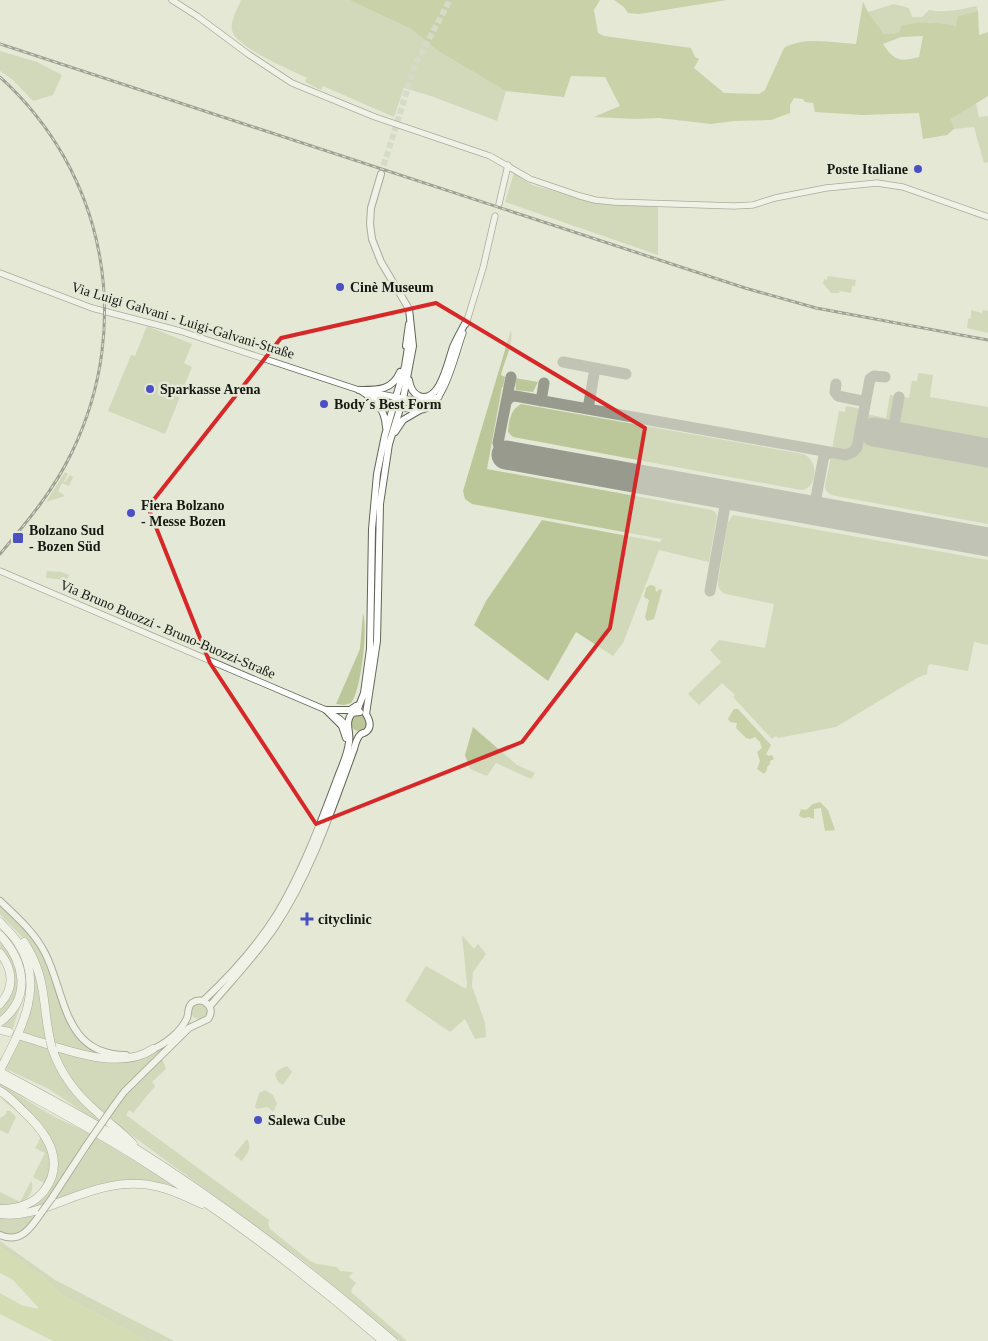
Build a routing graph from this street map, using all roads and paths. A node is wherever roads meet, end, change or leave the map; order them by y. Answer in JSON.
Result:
{"nodes":[{"id":1,"x":172,"y":0,"type":"edge"},
{"id":2,"x":508,"y":165,"type":"junction"},
{"id":3,"x":381,"y":174,"type":"tunnel mouth"},
{"id":4,"x":499,"y":204,"type":"dead end"},
{"id":5,"x":496,"y":216,"type":"dead end"},
{"id":6,"x":988,"y":217,"type":"edge"},
{"id":7,"x":0,"y":272,"type":"edge"},
{"id":8,"x":403,"y":300,"type":"junction"},
{"id":9,"x":467,"y":320,"type":"junction"},
{"id":10,"x":409,"y":324,"type":"junction"},
{"id":11,"x":412,"y":359,"type":"junction"},
{"id":12,"x":359,"y":390,"type":"junction"},
{"id":13,"x":439,"y":397,"type":"junction"},
{"id":14,"x":397,"y":401,"type":"junction"},
{"id":15,"x":420,"y":410,"type":"junction"},
{"id":16,"x":385,"y":435,"type":"junction"},
{"id":17,"x":390,"y":442,"type":"junction"},
{"id":18,"x":0,"y":571,"type":"edge"},
{"id":19,"x":367,"y":677,"type":"junction"},
{"id":20,"x":326,"y":710,"type":"junction"},
{"id":21,"x":355,"y":712,"type":"junction"},
{"id":22,"x":366,"y":714,"type":"junction"},
{"id":23,"x":348,"y":728,"type":"junction"},
{"id":24,"x":361,"y":735,"type":"junction"},
{"id":25,"x":345,"y":756,"type":"junction"},
{"id":26,"x":0,"y":901,"type":"edge"},
{"id":27,"x":0,"y":917,"type":"edge"},
{"id":28,"x":0,"y":922,"type":"edge"},
{"id":29,"x":0,"y":928,"type":"edge"},
{"id":30,"x":0,"y":936,"type":"edge"},
{"id":31,"x":0,"y":953,"type":"edge"},
{"id":32,"x":203,"y":1000,"type":"junction"},
{"id":33,"x":0,"y":1004,"type":"edge"},
{"id":34,"x":210,"y":1006,"type":"junction"},
{"id":35,"x":188,"y":1015,"type":"junction"},
{"id":36,"x":0,"y":1022,"type":"edge"},
{"id":37,"x":198,"y":1023,"type":"junction"},
{"id":38,"x":0,"y":1030,"type":"edge"},
{"id":39,"x":10,"y":1032,"type":"dead end"},
{"id":40,"x":22,"y":1036,"type":"dead end"},
{"id":41,"x":8,"y":1049,"type":"junction"},
{"id":42,"x":153,"y":1049,"type":"junction"},
{"id":43,"x":0,"y":1060,"type":"edge"},
{"id":44,"x":0,"y":1071,"type":"edge"},
{"id":45,"x":0,"y":1079,"type":"edge"},
{"id":46,"x":0,"y":1091,"type":"edge"},
{"id":47,"x":138,"y":1150,"type":"junction"},
{"id":48,"x":0,"y":1209,"type":"edge"},
{"id":49,"x":218,"y":1211,"type":"junction"},
{"id":50,"x":0,"y":1214,"type":"edge"},
{"id":51,"x":0,"y":1235,"type":"edge"},
{"id":52,"x":383,"y":1341,"type":"edge"},
{"id":53,"x":393,"y":1341,"type":"edge"}],
"edges":[{"from":1,"to":2,"type":"street"},
{"from":2,"to":4,"type":"street"},
{"from":2,"to":6,"type":"street"},
{"from":3,"to":8,"type":"main road"},
{"from":5,"to":9,"type":"street"},
{"from":7,"to":12,"type":"street","name":"Via Luigi Galvani - Luigi-Galvani-Straße"},
{"from":8,"to":10,"type":"main road"},
{"from":8,"to":11,"type":"main road"},
{"from":9,"to":11,"type":"main road"},
{"from":9,"to":13,"type":"street"},
{"from":10,"to":12,"type":"main road"},
{"from":10,"to":14,"type":"main road"},
{"from":11,"to":14,"type":"main road"},
{"from":12,"to":14,"type":"street","name":"Via Luigi Galvani - Luigi-Galvani-Straße"},
{"from":12,"to":16,"type":"main road"},
{"from":13,"to":14,"type":"street"},
{"from":13,"to":15,"type":"street"},
{"from":14,"to":15,"type":"street"},
{"from":14,"to":16,"type":"main road"},
{"from":14,"to":17,"type":"main road"},
{"from":15,"to":17,"type":"main road"},
{"from":16,"to":19,"type":"main road"},
{"from":17,"to":22,"type":"main road"},
{"from":18,"to":20,"type":"street","name":"Via Bruno Buozzi - Bruno-Buozzi-Straße"},
{"from":19,"to":20,"type":"main road"},
{"from":19,"to":21,"type":"main road"},
{"from":20,"to":21,"type":"street","name":"Via Bruno Buozzi - Bruno-Buozzi-Straße"},
{"from":20,"to":23,"type":"street","name":"Via Bruno Buozzi - Bruno-Buozzi-Straße"},
{"from":20,"to":25,"type":"main road"},
{"from":21,"to":22,"type":"main road"},
{"from":21,"to":23,"type":"main road"},
{"from":22,"to":24,"type":"main road"},
{"from":23,"to":24,"type":"main road"},
{"from":23,"to":25,"type":"main road"},
{"from":24,"to":34,"type":"main road"},
{"from":25,"to":32,"type":"main road"},
{"from":26,"to":42,"type":"main road"},
{"from":27,"to":47,"type":"highway"},
{"from":28,"to":41,"type":"highway"},
{"from":29,"to":41,"type":"highway"},
{"from":30,"to":36,"type":"highway"},
{"from":31,"to":33,"type":"highway"},
{"from":32,"to":34,"type":"main road"},
{"from":32,"to":35,"type":"main road"},
{"from":34,"to":37,"type":"main road"},
{"from":35,"to":37,"type":"main road"},
{"from":35,"to":42,"type":"main road"},
{"from":37,"to":51,"type":"main road","bridge":true},
{"from":38,"to":39,"type":"highway"},
{"from":40,"to":42,"type":"highway"},
{"from":41,"to":43,"type":"highway"},
{"from":41,"to":44,"type":"highway"},
{"from":44,"to":47,"type":"highway"},
{"from":45,"to":49,"type":"highway"},
{"from":46,"to":48,"type":"highway"},
{"from":47,"to":53,"type":"highway"},
{"from":49,"to":50,"type":"highway"},
{"from":49,"to":52,"type":"highway"}]}
